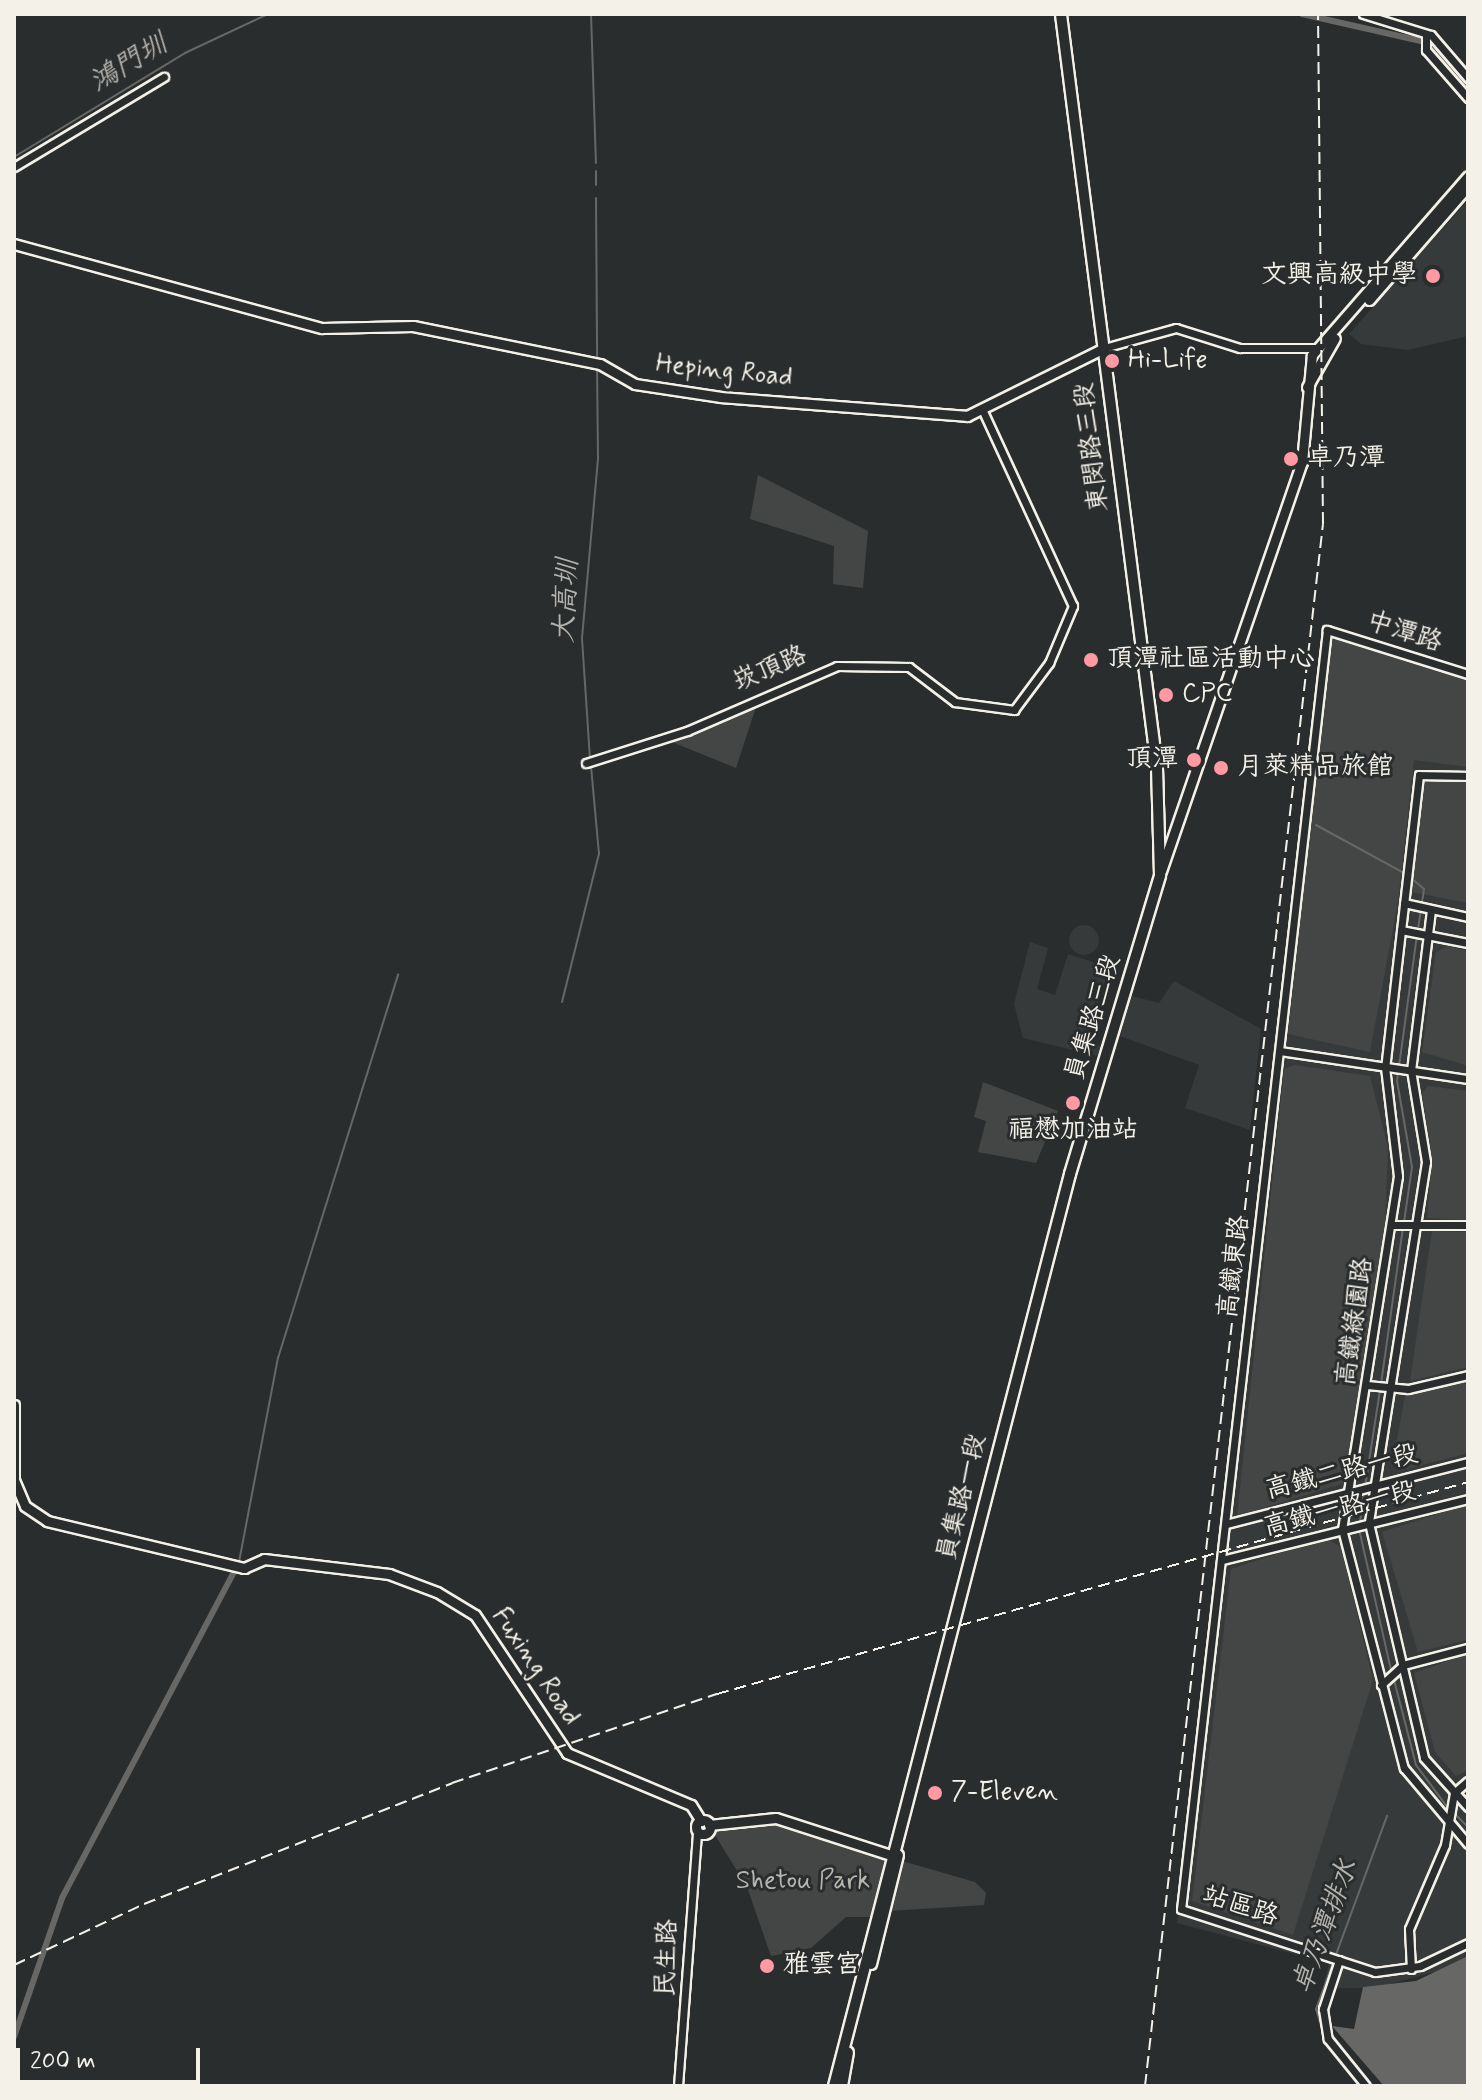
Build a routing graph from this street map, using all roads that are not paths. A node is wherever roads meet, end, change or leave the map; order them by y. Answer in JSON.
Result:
{"nodes":[{"id":1,"x":1061,"y":14,"type":"edge"},
{"id":2,"x":1363,"y":14,"type":"edge"},
{"id":3,"x":1426,"y":34,"type":"junction"},
{"id":4,"x":164,"y":77,"type":"dead end"},
{"id":5,"x":1468,"y":78,"type":"edge"},
{"id":6,"x":1468,"y":98,"type":"edge"},
{"id":7,"x":14,"y":167,"type":"edge"},
{"id":8,"x":1468,"y":176,"type":"edge"},
{"id":9,"x":1468,"y":186,"type":"edge"},
{"id":10,"x":14,"y":244,"type":"edge"},
{"id":11,"x":1331,"y":343,"type":"junction"},
{"id":12,"x":1104,"y":348,"type":"junction"},
{"id":13,"x":1318,"y":348,"type":"junction"},
{"id":14,"x":1307,"y":387,"type":"junction"},
{"id":15,"x":982,"y":409,"type":"junction"},
{"id":16,"x":1327,"y":630,"type":"joint"},
{"id":17,"x":1468,"y":674,"type":"edge"},
{"id":18,"x":586,"y":763,"type":"dead end"},
{"id":19,"x":1468,"y":776,"type":"edge"},
{"id":20,"x":1160,"y":875,"type":"junction"},
{"id":21,"x":1404,"y":903,"type":"junction"},
{"id":22,"x":1431,"y":910,"type":"junction"},
{"id":23,"x":1468,"y":917,"type":"edge"},
{"id":24,"x":1401,"y":930,"type":"junction"},
{"id":25,"x":1428,"y":936,"type":"junction"},
{"id":26,"x":1468,"y":943,"type":"edge"},
{"id":27,"x":1280,"y":1051,"type":"junction"},
{"id":28,"x":1385,"y":1067,"type":"junction"},
{"id":29,"x":1411,"y":1070,"type":"junction"},
{"id":30,"x":1468,"y":1079,"type":"edge"},
{"id":31,"x":1070,"y":1174,"type":"joint"},
{"id":32,"x":1391,"y":1225,"type":"junction"},
{"id":33,"x":1468,"y":1225,"type":"edge"},
{"id":34,"x":1417,"y":1226,"type":"junction"},
{"id":35,"x":1468,"y":1375,"type":"edge"},
{"id":36,"x":1367,"y":1385,"type":"junction"},
{"id":37,"x":1394,"y":1390,"type":"junction"},
{"id":38,"x":14,"y":1405,"type":"edge"},
{"id":39,"x":1468,"y":1462,"type":"edge"},
{"id":40,"x":14,"y":1479,"type":"edge"},
{"id":41,"x":1378,"y":1485,"type":"junction"},
{"id":42,"x":1351,"y":1493,"type":"junction"},
{"id":43,"x":1468,"y":1499,"type":"edge"},
{"id":44,"x":1369,"y":1523,"type":"junction"},
{"id":45,"x":1226,"y":1524,"type":"junction"},
{"id":46,"x":1342,"y":1529,"type":"junction"},
{"id":47,"x":1222,"y":1560,"type":"junction"},
{"id":48,"x":1468,"y":1648,"type":"edge"},
{"id":49,"x":1403,"y":1665,"type":"junction"},
{"id":50,"x":1381,"y":1685,"type":"junction"},
{"id":51,"x":1468,"y":1781,"type":"edge"},
{"id":52,"x":1454,"y":1793,"type":"junction"},
{"id":53,"x":1468,"y":1807,"type":"edge"},
{"id":54,"x":705,"y":1823,"type":"junction"},
{"id":55,"x":1449,"y":1826,"type":"junction"},
{"id":56,"x":697,"y":1832,"type":"joint"},
{"id":57,"x":1468,"y":1844,"type":"edge"},
{"id":58,"x":895,"y":1857,"type":"junction"},
{"id":59,"x":1181,"y":1909,"type":"joint"},
{"id":60,"x":1468,"y":1943,"type":"edge"},
{"id":61,"x":1336,"y":1959,"type":"junction"},
{"id":62,"x":1411,"y":1969,"type":"junction"},
{"id":63,"x":836,"y":2080,"type":"edge"},
{"id":64,"x":678,"y":2086,"type":"edge"},
{"id":65,"x":842,"y":2086,"type":"edge"},
{"id":66,"x":1366,"y":2086,"type":"edge"}],
"edges":[{"from":1,"to":12,"type":"main road","name":"東閔路三段"},
{"from":2,"to":3,"type":"street"},
{"from":3,"to":5,"type":"street"},
{"from":3,"to":6,"type":"street"},
{"from":4,"to":7,"type":"street"},
{"from":8,"to":13,"type":"street"},
{"from":9,"to":11,"type":"street"},
{"from":10,"to":15,"type":"street","name":"Heping Road"},
{"from":11,"to":13,"type":"street","name":"Heping Road"},
{"from":11,"to":14,"type":"street"},
{"from":12,"to":13,"type":"street","name":"Heping Road"},
{"from":12,"to":15,"type":"street","name":"Heping Road"},
{"from":12,"to":20,"type":"main road","name":"東閔路三段"},
{"from":13,"to":14,"type":"street"},
{"from":14,"to":20,"type":"street"},
{"from":15,"to":18,"type":"street","name":"崁頂路"},
{"from":16,"to":17,"type":"street","name":"中潭路"},
{"from":16,"to":27,"type":"street","name":"高鐵東路"},
{"from":19,"to":21,"type":"street","name":"高鐵綠園路"},
{"from":20,"to":31,"type":"main road","name":"員集路三段"},
{"from":21,"to":22,"type":"street"},
{"from":21,"to":24,"type":"street","name":"高鐵綠園路"},
{"from":22,"to":23,"type":"street"},
{"from":22,"to":25,"type":"street","name":"高鐵綠園路"},
{"from":24,"to":25,"type":"street"},
{"from":24,"to":28,"type":"street","name":"高鐵綠園路"},
{"from":25,"to":26,"type":"street"},
{"from":25,"to":29,"type":"street","name":"高鐵綠園路"},
{"from":27,"to":28,"type":"street"},
{"from":27,"to":45,"type":"street","name":"高鐵東路"},
{"from":28,"to":29,"type":"street"},
{"from":28,"to":32,"type":"street","name":"高鐵綠園路"},
{"from":29,"to":30,"type":"street"},
{"from":29,"to":34,"type":"street","name":"高鐵綠園路"},
{"from":31,"to":58,"type":"main road","name":"員集路一段"},
{"from":32,"to":34,"type":"street"},
{"from":32,"to":36,"type":"street","name":"高鐵綠園路"},
{"from":33,"to":34,"type":"street"},
{"from":34,"to":37,"type":"street","name":"高鐵綠園路"},
{"from":35,"to":37,"type":"street"},
{"from":36,"to":37,"type":"street"},
{"from":36,"to":42,"type":"street","name":"高鐵綠園路"},
{"from":37,"to":41,"type":"street","name":"高鐵綠園路"},
{"from":38,"to":40,"type":"street","name":"Fuxing Road"},
{"from":39,"to":41,"type":"street","name":"高鐵二路一段"},
{"from":40,"to":54,"type":"street","name":"Fuxing Road"},
{"from":41,"to":42,"type":"street","name":"高鐵二路一段"},
{"from":41,"to":44,"type":"street","name":"高鐵綠園路"},
{"from":42,"to":45,"type":"street","name":"高鐵二路一段"},
{"from":42,"to":46,"type":"street","name":"高鐵綠園路"},
{"from":43,"to":44,"type":"street","name":"高鐵一路一段"},
{"from":44,"to":46,"type":"street","name":"高鐵一路一段"},
{"from":44,"to":49,"type":"street","name":"高鐵綠園路"},
{"from":45,"to":47,"type":"street","name":"高鐵東路"},
{"from":46,"to":47,"type":"street","name":"高鐵一路一段"},
{"from":46,"to":50,"type":"street","name":"高鐵綠園路"},
{"from":47,"to":59,"type":"street","name":"高鐵東路"},
{"from":48,"to":49,"type":"street"},
{"from":49,"to":50,"type":"street"},
{"from":49,"to":52,"type":"street","name":"高鐵綠園路"},
{"from":50,"to":55,"type":"street","name":"高鐵綠園路"},
{"from":51,"to":52,"type":"street"},
{"from":52,"to":53,"type":"street","name":"高鐵綠園路"},
{"from":52,"to":55,"type":"street"},
{"from":54,"to":56,"type":"street"},
{"from":54,"to":58,"type":"street"},
{"from":55,"to":57,"type":"street","name":"高鐵綠園路"},
{"from":55,"to":62,"type":"street"},
{"from":56,"to":64,"type":"street","name":"民生路"},
{"from":58,"to":63,"type":"main road","name":"員集路一段"},
{"from":59,"to":61,"type":"street","name":"站區路"},
{"from":60,"to":62,"type":"street","name":"站區路"},
{"from":61,"to":62,"type":"street","name":"站區路"},
{"from":61,"to":66,"type":"street"},
{"from":63,"to":65,"type":"main road","name":"員集路一段"}]}
